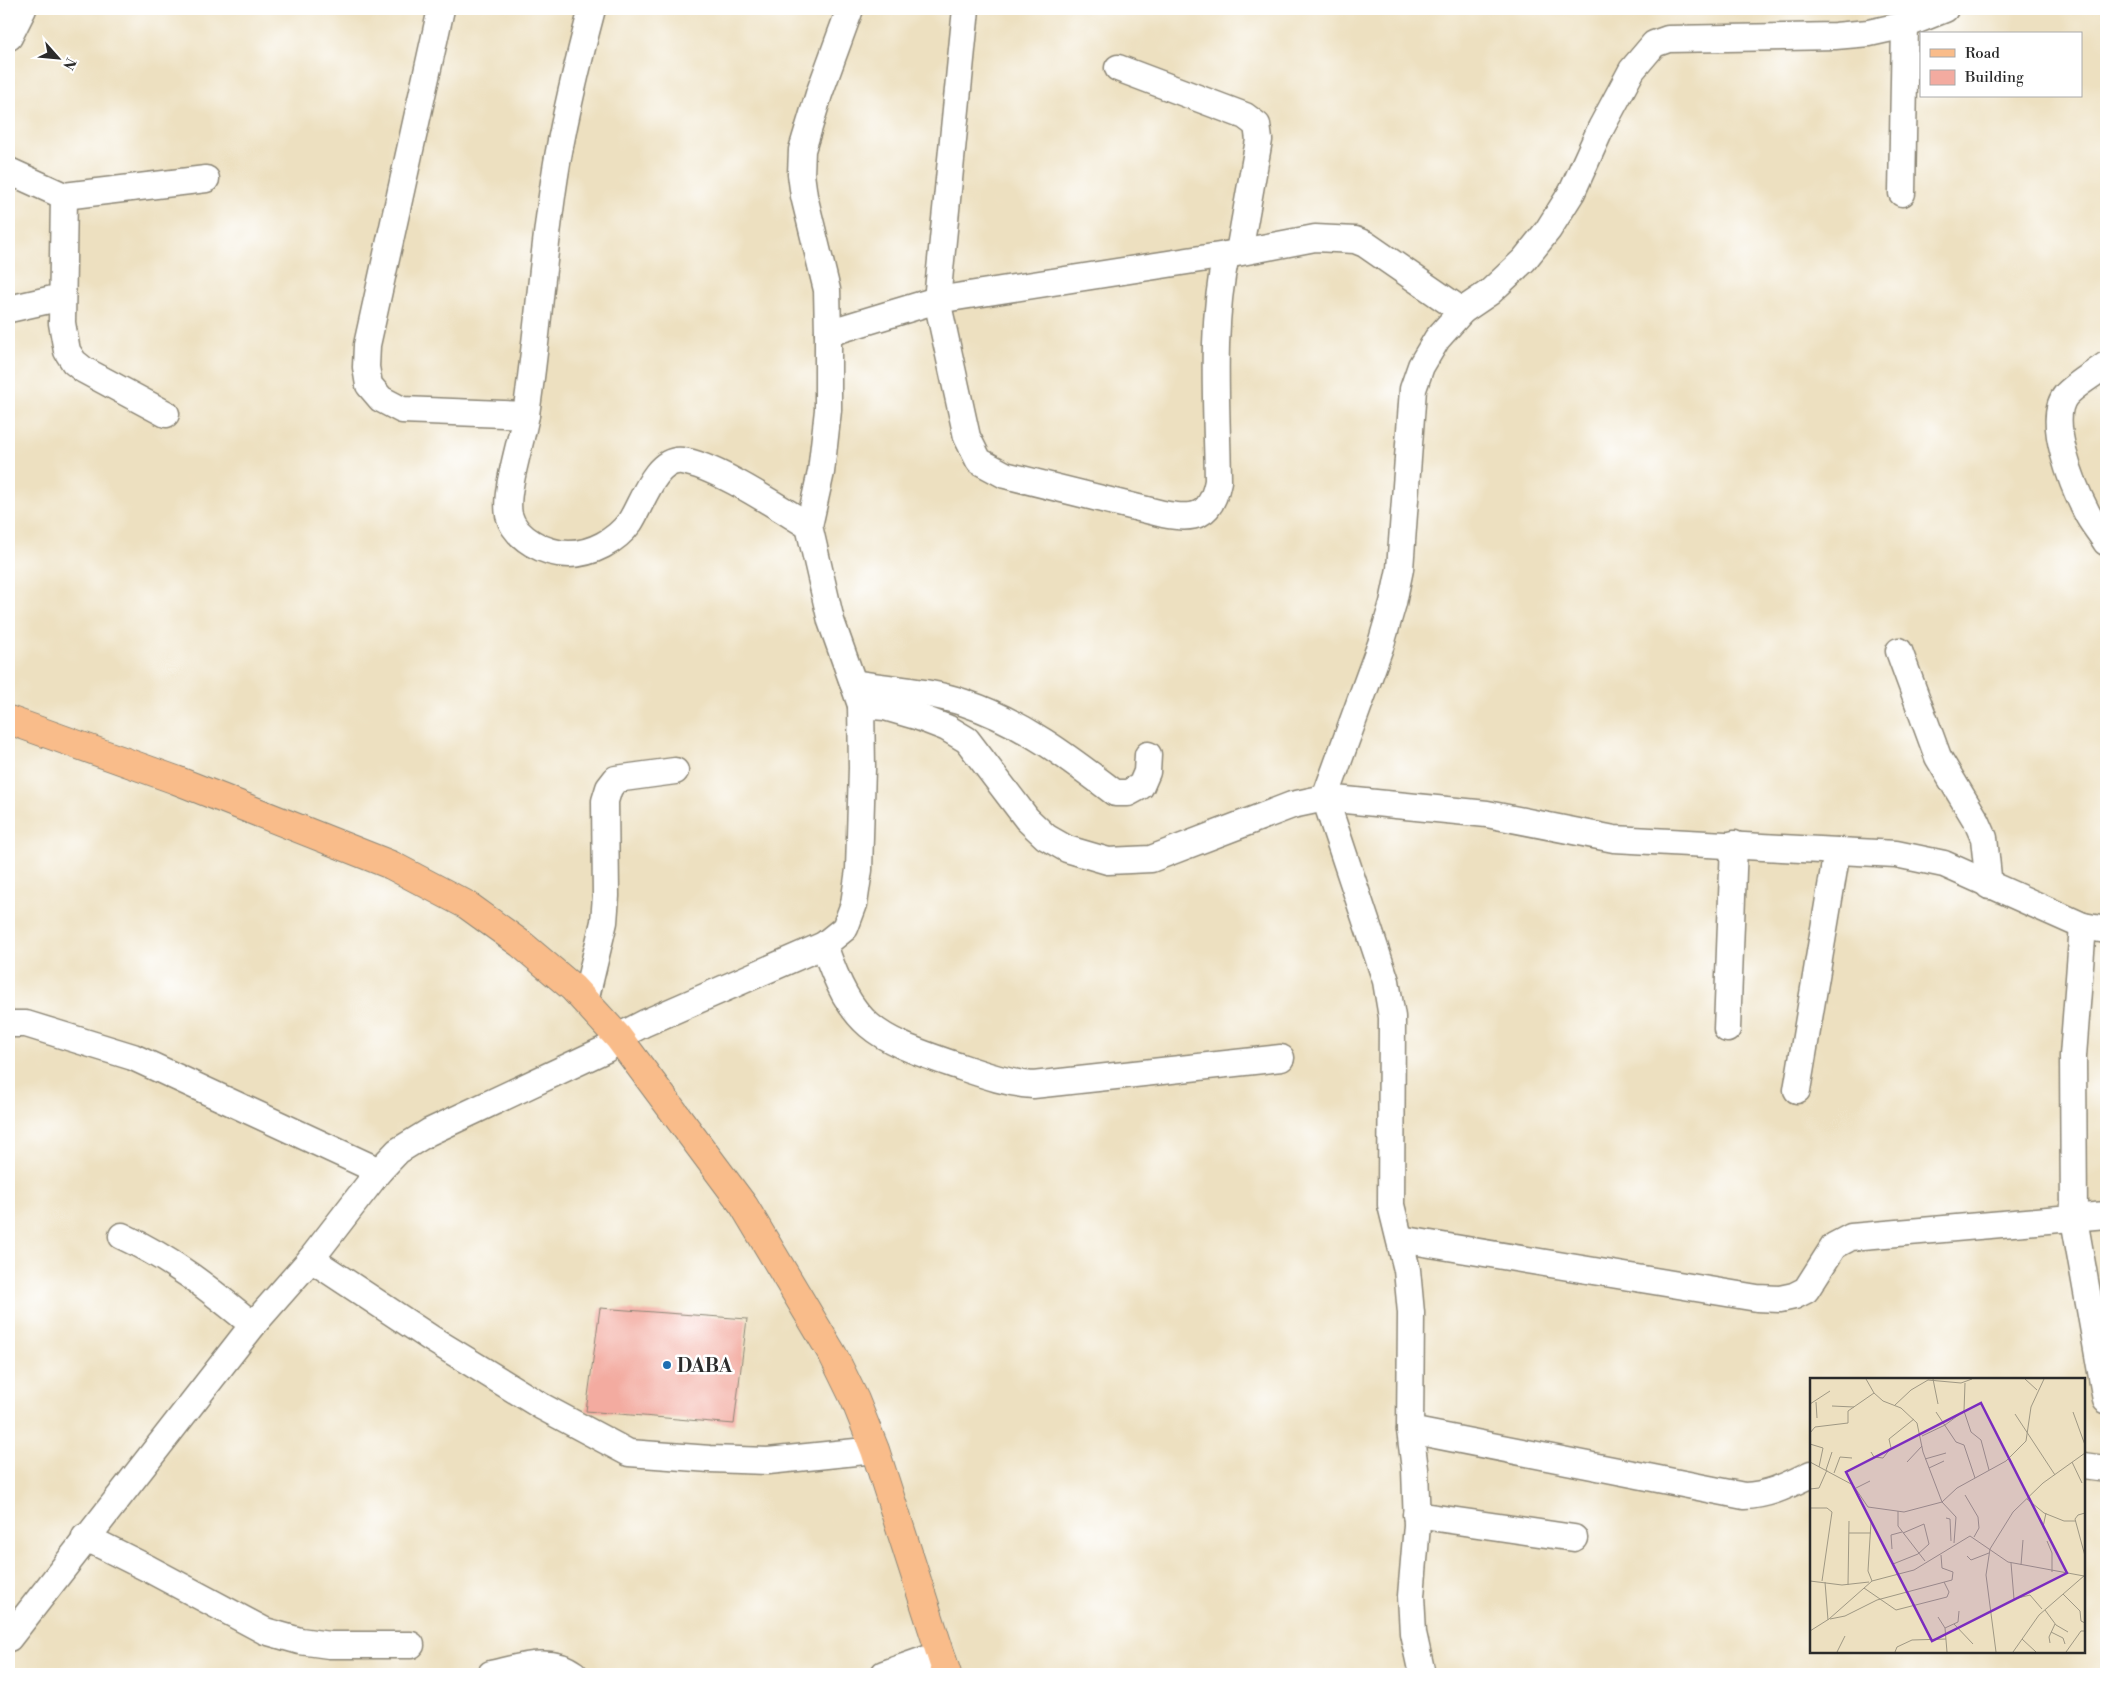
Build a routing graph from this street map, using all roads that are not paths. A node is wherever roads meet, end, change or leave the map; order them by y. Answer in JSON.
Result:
{"nodes":[{"id":1,"x":23,"y":9,"type":"edge"},
{"id":2,"x":441,"y":9,"type":"edge"},
{"id":3,"x":592,"y":9,"type":"edge"},
{"id":4,"x":850,"y":9,"type":"edge"},
{"id":5,"x":966,"y":9,"type":"edge"},
{"id":6,"x":1945,"y":9,"type":"edge"},
{"id":7,"x":1904,"y":24,"type":"junction"},
{"id":8,"x":9,"y":37,"type":"edge"},
{"id":9,"x":1118,"y":68,"type":"dead end"},
{"id":10,"x":9,"y":171,"type":"edge"},
{"id":11,"x":206,"y":179,"type":"dead end"},
{"id":12,"x":1902,"y":193,"type":"dead end"},
{"id":13,"x":64,"y":196,"type":"junction"},
{"id":14,"x":1232,"y":253,"type":"junction"},
{"id":15,"x":62,"y":297,"type":"junction"},
{"id":16,"x":936,"y":300,"type":"junction"},
{"id":17,"x":9,"y":309,"type":"edge"},
{"id":18,"x":1462,"y":311,"type":"junction"},
{"id":19,"x":828,"y":333,"type":"junction"},
{"id":20,"x":2106,"y":365,"type":"edge"},
{"id":21,"x":166,"y":414,"type":"dead end"},
{"id":22,"x":526,"y":415,"type":"junction"},
{"id":23,"x":809,"y":526,"type":"junction"},
{"id":24,"x":2106,"y":542,"type":"edge"},
{"id":25,"x":1899,"y":651,"type":"dead end"},
{"id":26,"x":857,"y":694,"type":"junction"},
{"id":27,"x":9,"y":720,"type":"edge"},
{"id":28,"x":1148,"y":755,"type":"dead end"},
{"id":29,"x":675,"y":771,"type":"dead end"},
{"id":30,"x":1325,"y":798,"type":"junction"},
{"id":31,"x":1734,"y":844,"type":"junction"},
{"id":32,"x":1837,"y":851,"type":"junction"},
{"id":33,"x":1989,"y":886,"type":"junction"},
{"id":34,"x":2095,"y":928,"type":"edge"},
{"id":35,"x":824,"y":945,"type":"junction"},
{"id":36,"x":585,"y":1001,"type":"junction"},
{"id":37,"x":9,"y":1024,"type":"edge"},
{"id":38,"x":1727,"y":1029,"type":"dead end"},
{"id":39,"x":618,"y":1037,"type":"junction"},
{"id":40,"x":1281,"y":1058,"type":"dead end"},
{"id":41,"x":1797,"y":1090,"type":"dead end"},
{"id":42,"x":379,"y":1171,"type":"junction"},
{"id":43,"x":2106,"y":1215,"type":"edge"},
{"id":44,"x":2074,"y":1219,"type":"junction"},
{"id":45,"x":122,"y":1236,"type":"dead end"},
{"id":46,"x":1400,"y":1239,"type":"junction"},
{"id":47,"x":311,"y":1259,"type":"junction"},
{"id":48,"x":2095,"y":1279,"type":"edge"},
{"id":49,"x":253,"y":1325,"type":"junction"},
{"id":50,"x":2106,"y":1400,"type":"edge"},
{"id":51,"x":1410,"y":1430,"type":"junction"},
{"id":52,"x":875,"y":1450,"type":"junction"},
{"id":53,"x":2085,"y":1466,"type":"edge"},
{"id":54,"x":2106,"y":1469,"type":"edge"},
{"id":55,"x":1810,"y":1474,"type":"edge"},
{"id":56,"x":1416,"y":1515,"type":"junction"},
{"id":57,"x":85,"y":1537,"type":"junction"},
{"id":58,"x":1574,"y":1538,"type":"dead end"},
{"id":59,"x":9,"y":1638,"type":"edge"},
{"id":60,"x":412,"y":1645,"type":"dead end"},
{"id":61,"x":944,"y":1664,"type":"edge"},
{"id":62,"x":491,"y":1674,"type":"edge"},
{"id":63,"x":574,"y":1674,"type":"edge"},
{"id":64,"x":884,"y":1674,"type":"edge"},
{"id":65,"x":1422,"y":1674,"type":"edge"}],
"edges":[{"from":1,"to":8,"type":"street"},
{"from":2,"to":22,"type":"street"},
{"from":3,"to":22,"type":"street"},
{"from":4,"to":19,"type":"street"},
{"from":5,"to":16,"type":"street"},
{"from":6,"to":7,"type":"street"},
{"from":7,"to":12,"type":"street"},
{"from":7,"to":18,"type":"street"},
{"from":9,"to":14,"type":"street"},
{"from":10,"to":13,"type":"street"},
{"from":11,"to":13,"type":"street"},
{"from":13,"to":15,"type":"street"},
{"from":14,"to":16,"type":"street"},
{"from":14,"to":16,"type":"street"},
{"from":14,"to":18,"type":"street"},
{"from":15,"to":17,"type":"street"},
{"from":15,"to":21,"type":"street"},
{"from":16,"to":19,"type":"street"},
{"from":18,"to":30,"type":"street"},
{"from":19,"to":23,"type":"street"},
{"from":20,"to":24,"type":"street"},
{"from":22,"to":23,"type":"street"},
{"from":23,"to":26,"type":"street"},
{"from":25,"to":33,"type":"street"},
{"from":26,"to":28,"type":"street"},
{"from":26,"to":30,"type":"street"},
{"from":26,"to":35,"type":"street"},
{"from":27,"to":36,"type":"main road"},
{"from":29,"to":36,"type":"street"},
{"from":30,"to":31,"type":"street"},
{"from":30,"to":46,"type":"street"},
{"from":31,"to":32,"type":"street"},
{"from":31,"to":38,"type":"street"},
{"from":32,"to":33,"type":"street"},
{"from":32,"to":41,"type":"street"},
{"from":33,"to":34,"type":"street"},
{"from":34,"to":44,"type":"street"},
{"from":35,"to":39,"type":"street"},
{"from":35,"to":40,"type":"street"},
{"from":36,"to":39,"type":"main road"},
{"from":37,"to":42,"type":"street"},
{"from":39,"to":42,"type":"street"},
{"from":39,"to":52,"type":"main road"},
{"from":42,"to":47,"type":"street"},
{"from":43,"to":44,"type":"street"},
{"from":44,"to":46,"type":"street"},
{"from":44,"to":48,"type":"street"},
{"from":45,"to":49,"type":"street"},
{"from":46,"to":51,"type":"street"},
{"from":47,"to":49,"type":"street"},
{"from":47,"to":52,"type":"street"},
{"from":48,"to":50,"type":"street"},
{"from":49,"to":57,"type":"street"},
{"from":51,"to":55,"type":"street"},
{"from":51,"to":56,"type":"street"},
{"from":52,"to":61,"type":"main road"},
{"from":53,"to":54,"type":"street"},
{"from":56,"to":58,"type":"street"},
{"from":56,"to":65,"type":"street"},
{"from":57,"to":59,"type":"street"},
{"from":57,"to":60,"type":"street"},
{"from":61,"to":64,"type":"street"},
{"from":62,"to":63,"type":"street"}]}
